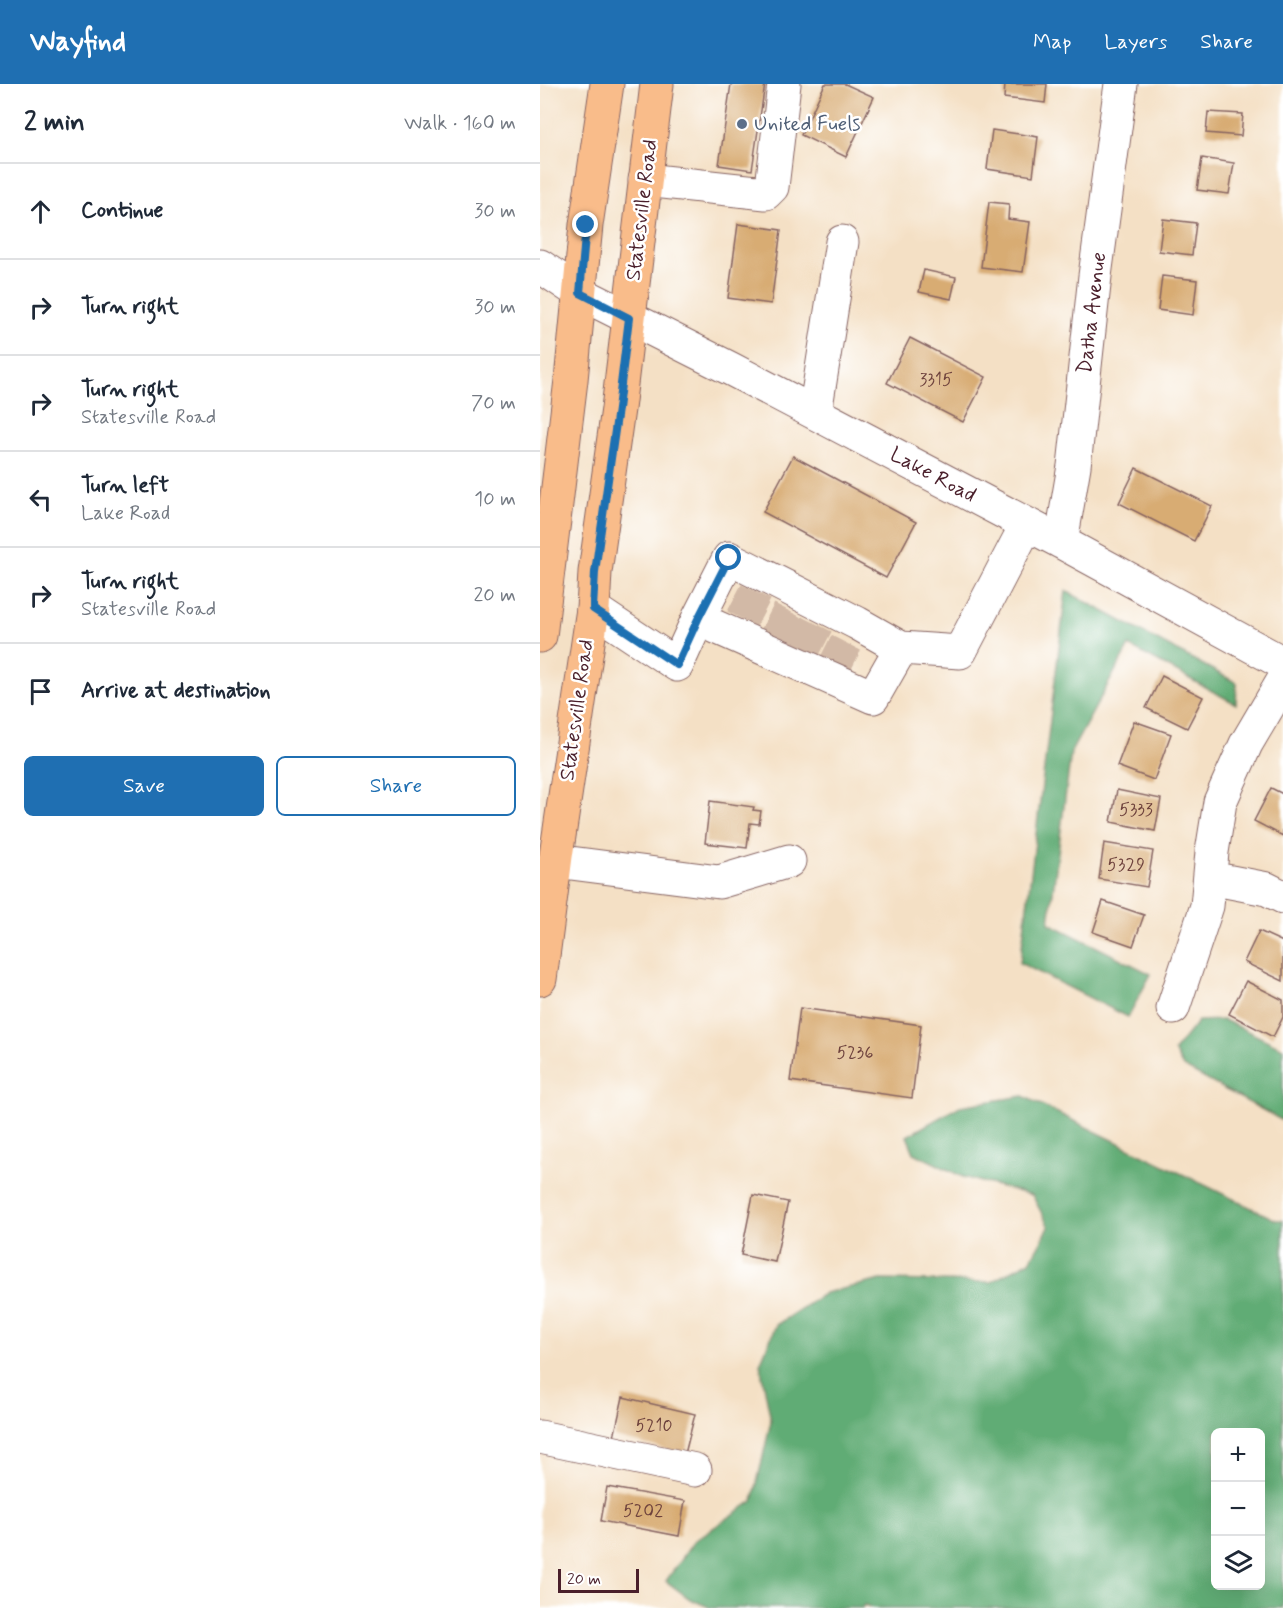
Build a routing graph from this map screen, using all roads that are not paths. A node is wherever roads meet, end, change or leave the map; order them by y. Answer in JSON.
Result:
{"nodes":[{"id":1,"x":607,"y":84,"type":"edge"},
{"id":2,"x":657,"y":84,"type":"edge"},
{"id":3,"x":784,"y":84,"type":"edge"},
{"id":4,"x":1121,"y":84,"type":"edge"},
{"id":5,"x":645,"y":180,"type":"junction"},
{"id":6,"x":842,"y":242,"type":"dead end"},
{"id":7,"x":540,"y":266,"type":"edge"},
{"id":8,"x":580,"y":293,"type":"junction"},
{"id":9,"x":629,"y":318,"type":"junction"},
{"id":10,"x":815,"y":413,"type":"junction"},
{"id":11,"x":1027,"y":524,"type":"junction"},
{"id":12,"x":1061,"y":542,"type":"junction"},
{"id":13,"x":750,"y":606,"type":"junction"},
{"id":14,"x":593,"y":609,"type":"junction"},
{"id":15,"x":698,"y":619,"type":"junction"},
{"id":16,"x":797,"y":630,"type":"junction"},
{"id":17,"x":540,"y":636,"type":"edge"},
{"id":18,"x":901,"y":648,"type":"junction"},
{"id":19,"x":841,"y":653,"type":"junction"},
{"id":20,"x":1283,"y":663,"type":"edge"},
{"id":21,"x":1283,"y":681,"type":"edge"},
{"id":22,"x":555,"y":861,"type":"junction"},
{"id":23,"x":789,"y":861,"type":"dead end"},
{"id":24,"x":1210,"y":878,"type":"junction"},
{"id":25,"x":1283,"y":897,"type":"edge"},
{"id":26,"x":540,"y":979,"type":"edge"},
{"id":27,"x":1173,"y":1008,"type":"dead end"},
{"id":28,"x":540,"y":1437,"type":"edge"},
{"id":29,"x":695,"y":1470,"type":"dead end"}],
"edges":[{"from":1,"to":8,"type":"main road"},
{"from":2,"to":5,"type":"main road","name":"Statesville Road"},
{"from":3,"to":5,"type":"street"},
{"from":4,"to":12,"type":"street","name":"Datha Avenue"},
{"from":5,"to":9,"type":"main road","name":"Statesville Road"},
{"from":6,"to":10,"type":"street"},
{"from":7,"to":8,"type":"street","name":"Lake Road"},
{"from":8,"to":9,"type":"street","name":"Lake Road"},
{"from":8,"to":17,"type":"main road"},
{"from":9,"to":10,"type":"street","name":"Lake Road"},
{"from":9,"to":14,"type":"main road","name":"Statesville Road"},
{"from":10,"to":11,"type":"street","name":"Lake Road"},
{"from":11,"to":12,"type":"street","name":"Lake Road"},
{"from":11,"to":18,"type":"street"},
{"from":12,"to":20,"type":"street","name":"Lake Road"},
{"from":13,"to":15,"type":"street"},
{"from":13,"to":15,"type":"street"},
{"from":13,"to":16,"type":"street"},
{"from":13,"to":16,"type":"street"},
{"from":14,"to":15,"type":"street"},
{"from":14,"to":22,"type":"main road","name":"Statesville Road"},
{"from":16,"to":19,"type":"street"},
{"from":16,"to":19,"type":"street"},
{"from":18,"to":19,"type":"street"},
{"from":18,"to":19,"type":"street"},
{"from":21,"to":24,"type":"street"},
{"from":22,"to":23,"type":"street"},
{"from":22,"to":26,"type":"main road","name":"Statesville Road"},
{"from":24,"to":25,"type":"street"},
{"from":24,"to":27,"type":"street"},
{"from":28,"to":29,"type":"street"}]}
